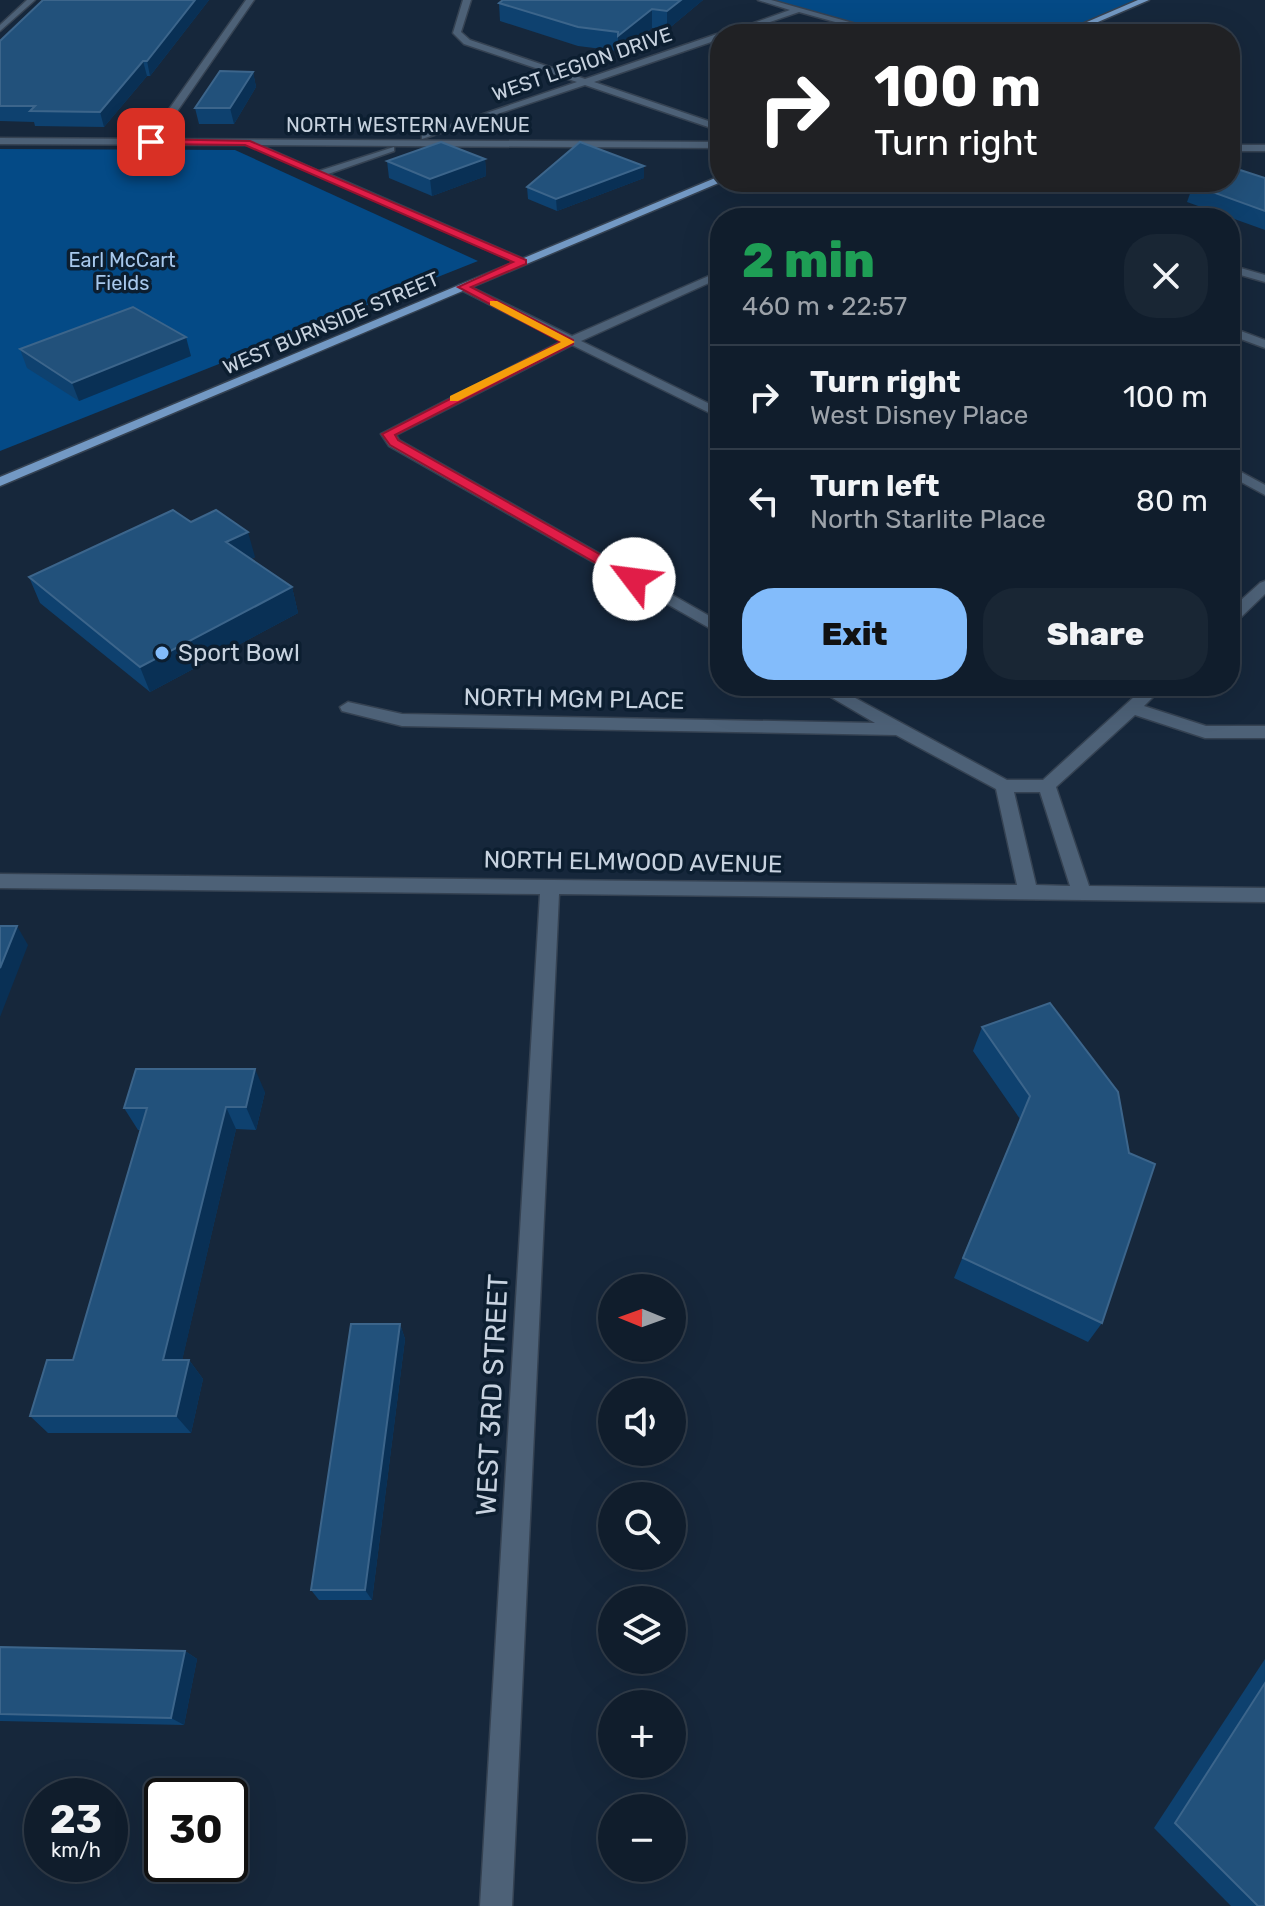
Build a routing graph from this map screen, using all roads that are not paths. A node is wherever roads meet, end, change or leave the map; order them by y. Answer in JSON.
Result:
{"nodes":[{"id":1,"x":31,"y":0,"type":"edge"},
{"id":2,"x":250,"y":0,"type":"edge"},
{"id":3,"x":467,"y":0,"type":"edge"},
{"id":4,"x":762,"y":0,"type":"edge"},
{"id":5,"x":1145,"y":0,"type":"edge"},
{"id":6,"x":798,"y":10,"type":"junction"},
{"id":7,"x":757,"y":24,"type":"edge"},
{"id":8,"x":850,"y":24,"type":"edge"},
{"id":9,"x":1087,"y":24,"type":"edge"},
{"id":10,"x":0,"y":29,"type":"edge"},
{"id":11,"x":710,"y":39,"type":"edge"},
{"id":12,"x":587,"y":82,"type":"junction"},
{"id":13,"x":710,"y":125,"type":"edge"},
{"id":14,"x":0,"y":141,"type":"edge"},
{"id":15,"x":151,"y":142,"type":"junction"},
{"id":16,"x":247,"y":142,"type":"junction"},
{"id":17,"x":408,"y":143,"type":"junction"},
{"id":18,"x":710,"y":145,"type":"edge"},
{"id":19,"x":1240,"y":148,"type":"edge"},
{"id":20,"x":1265,"y":148,"type":"edge"},
{"id":21,"x":319,"y":174,"type":"junction"},
{"id":22,"x":710,"y":183,"type":"edge"},
{"id":23,"x":522,"y":262,"type":"junction"},
{"id":24,"x":1240,"y":271,"type":"edge"},
{"id":25,"x":710,"y":279,"type":"edge"},
{"id":26,"x":1265,"y":279,"type":"edge"},
{"id":27,"x":463,"y":287,"type":"junction"},
{"id":28,"x":1240,"y":334,"type":"edge"},
{"id":29,"x":1263,"y":340,"type":"edge"},
{"id":30,"x":569,"y":342,"type":"junction"},
{"id":31,"x":710,"y":409,"type":"edge"},
{"id":32,"x":1240,"y":476,"type":"edge"},
{"id":33,"x":0,"y":482,"type":"edge"},
{"id":34,"x":1265,"y":491,"type":"edge"},
{"id":35,"x":1265,"y":586,"type":"edge"},
{"id":36,"x":1240,"y":610,"type":"edge"},
{"id":37,"x":710,"y":623,"type":"edge"},
{"id":38,"x":838,"y":696,"type":"edge"},
{"id":39,"x":1146,"y":696,"type":"edge"},
{"id":40,"x":348,"y":707,"type":"dead end"},
{"id":41,"x":1133,"y":708,"type":"junction"},
{"id":42,"x":896,"y":729,"type":"junction"},
{"id":43,"x":1265,"y":732,"type":"edge"},
{"id":44,"x":1004,"y":786,"type":"junction"},
{"id":45,"x":1047,"y":786,"type":"junction"},
{"id":46,"x":0,"y":881,"type":"edge"},
{"id":47,"x":550,"y":886,"type":"junction"},
{"id":48,"x":1028,"y":892,"type":"junction"},
{"id":49,"x":1082,"y":893,"type":"junction"},
{"id":50,"x":1265,"y":895,"type":"edge"},
{"id":51,"x":496,"y":1906,"type":"edge"}],
"edges":[{"from":1,"to":10,"type":"street"},
{"from":2,"to":15,"type":"street"},
{"from":3,"to":12,"type":"street"},
{"from":4,"to":6,"type":"street"},
{"from":5,"to":9,"type":"main road"},
{"from":6,"to":7,"type":"street"},
{"from":6,"to":8,"type":"street"},
{"from":11,"to":12,"type":"street","name":"WEST LEGION DRIVE"},
{"from":12,"to":13,"type":"street"},
{"from":12,"to":17,"type":"street","name":"WEST LEGION DRIVE"},
{"from":14,"to":15,"type":"street","name":"NORTH WESTERN AVENUE"},
{"from":15,"to":16,"type":"street","name":"NORTH WESTERN AVENUE"},
{"from":16,"to":17,"type":"street","name":"NORTH WESTERN AVENUE"},
{"from":16,"to":21,"type":"street"},
{"from":17,"to":18,"type":"street","name":"NORTH WESTERN AVENUE"},
{"from":17,"to":21,"type":"street","name":"WEST LEGION DRIVE"},
{"from":19,"to":20,"type":"street"},
{"from":21,"to":23,"type":"street"},
{"from":22,"to":23,"type":"main road","name":"WEST BURNSIDE STREET"},
{"from":23,"to":27,"type":"main road","name":"WEST BURNSIDE STREET"},
{"from":24,"to":26,"type":"street"},
{"from":25,"to":30,"type":"street"},
{"from":27,"to":30,"type":"street"},
{"from":27,"to":33,"type":"main road","name":"WEST BURNSIDE STREET"},
{"from":28,"to":29,"type":"street"},
{"from":30,"to":31,"type":"street"},
{"from":30,"to":37,"type":"street"},
{"from":32,"to":34,"type":"street"},
{"from":35,"to":36,"type":"street"},
{"from":38,"to":42,"type":"street"},
{"from":39,"to":41,"type":"street"},
{"from":40,"to":42,"type":"street","name":"NORTH MGM PLACE"},
{"from":41,"to":43,"type":"street"},
{"from":41,"to":45,"type":"street"},
{"from":42,"to":44,"type":"street"},
{"from":44,"to":45,"type":"street"},
{"from":44,"to":48,"type":"street"},
{"from":45,"to":49,"type":"street"},
{"from":46,"to":47,"type":"street","name":"NORTH ELMWOOD AVENUE"},
{"from":47,"to":48,"type":"street","name":"NORTH ELMWOOD AVENUE"},
{"from":47,"to":51,"type":"street","name":"WEST 3RD STREET"},
{"from":48,"to":49,"type":"street","name":"NORTH ELMWOOD AVENUE"},
{"from":49,"to":50,"type":"street","name":"NORTH ELMWOOD AVENUE"}]}
